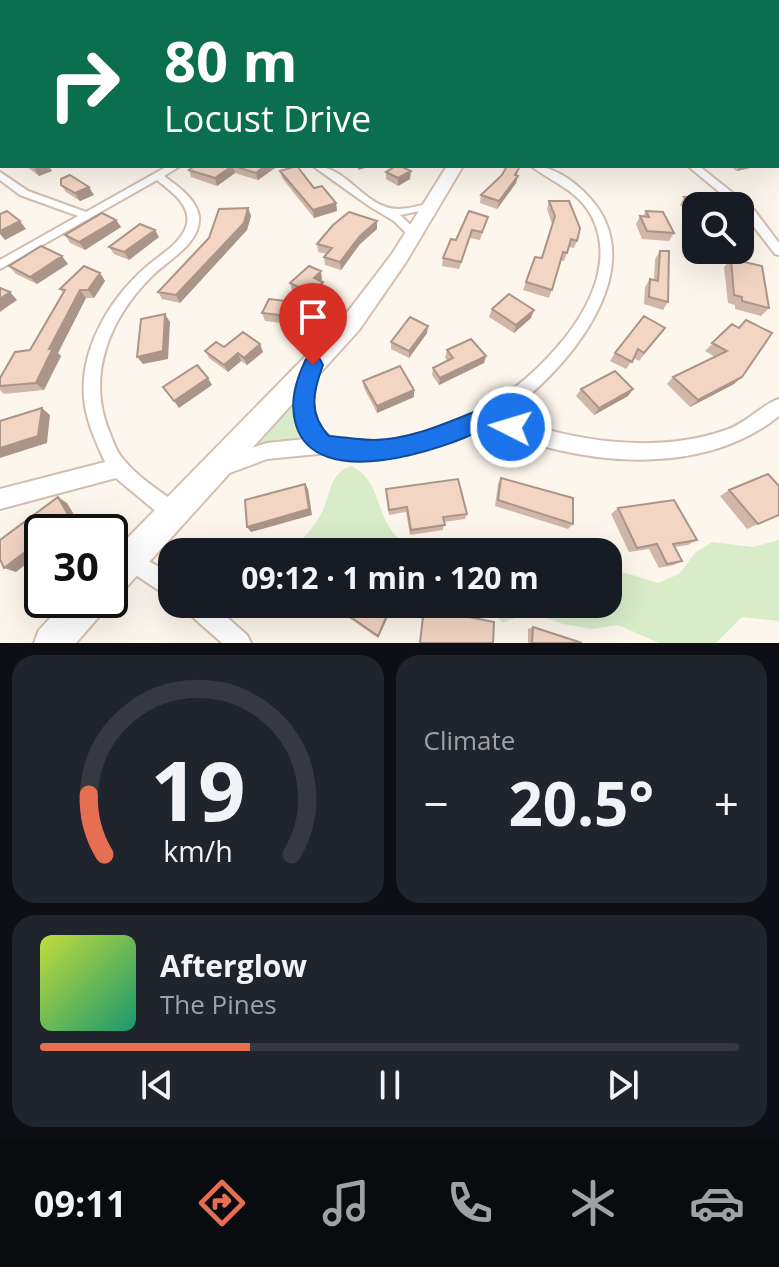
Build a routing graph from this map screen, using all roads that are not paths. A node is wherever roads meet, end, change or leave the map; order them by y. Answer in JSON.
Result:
{"nodes":[{"id":1,"x":171,"y":168,"type":"edge"},
{"id":2,"x":321,"y":168,"type":"edge"},
{"id":3,"x":454,"y":168,"type":"edge"},
{"id":4,"x":539,"y":168,"type":"edge"},
{"id":5,"x":695,"y":168,"type":"edge"},
{"id":6,"x":0,"y":175,"type":"edge"},
{"id":7,"x":157,"y":176,"type":"junction"},
{"id":8,"x":431,"y":206,"type":"junction"},
{"id":9,"x":388,"y":211,"type":"junction"},
{"id":10,"x":85,"y":215,"type":"junction"},
{"id":11,"x":414,"y":234,"type":"junction"},
{"id":12,"x":779,"y":251,"type":"edge"},
{"id":13,"x":0,"y":265,"type":"edge"},
{"id":14,"x":313,"y":365,"type":"junction"},
{"id":15,"x":779,"y":406,"type":"edge"},
{"id":16,"x":484,"y":418,"type":"junction"},
{"id":17,"x":324,"y":446,"type":"junction"},
{"id":18,"x":118,"y":468,"type":"junction"},
{"id":19,"x":211,"y":471,"type":"junction"},
{"id":20,"x":0,"y":499,"type":"edge"},
{"id":21,"x":172,"y":512,"type":"junction"},
{"id":22,"x":129,"y":559,"type":"joint"},
{"id":23,"x":158,"y":579,"type":"edge"},
{"id":24,"x":75,"y":618,"type":"edge"},
{"id":25,"x":211,"y":618,"type":"edge"},
{"id":26,"x":52,"y":643,"type":"edge"},
{"id":27,"x":239,"y":643,"type":"edge"}],
"edges":[{"from":1,"to":7,"type":"street"},
{"from":2,"to":9,"type":"street"},
{"from":3,"to":8,"type":"main road"},
{"from":4,"to":16,"type":"street"},
{"from":5,"to":12,"type":"street"},
{"from":6,"to":10,"type":"street"},
{"from":7,"to":10,"type":"street"},
{"from":7,"to":18,"type":"street"},
{"from":8,"to":9,"type":"street"},
{"from":8,"to":11,"type":"main road"},
{"from":9,"to":11,"type":"street"},
{"from":10,"to":13,"type":"street"},
{"from":11,"to":14,"type":"main road"},
{"from":14,"to":17,"type":"street"},
{"from":14,"to":19,"type":"main road"},
{"from":15,"to":16,"type":"street"},
{"from":16,"to":17,"type":"street"},
{"from":17,"to":19,"type":"street"},
{"from":18,"to":20,"type":"street"},
{"from":18,"to":21,"type":"street"},
{"from":19,"to":21,"type":"main road"},
{"from":21,"to":22,"type":"main road"},
{"from":22,"to":23,"type":"street"},
{"from":24,"to":26,"type":"main road"},
{"from":25,"to":27,"type":"street"}]}
